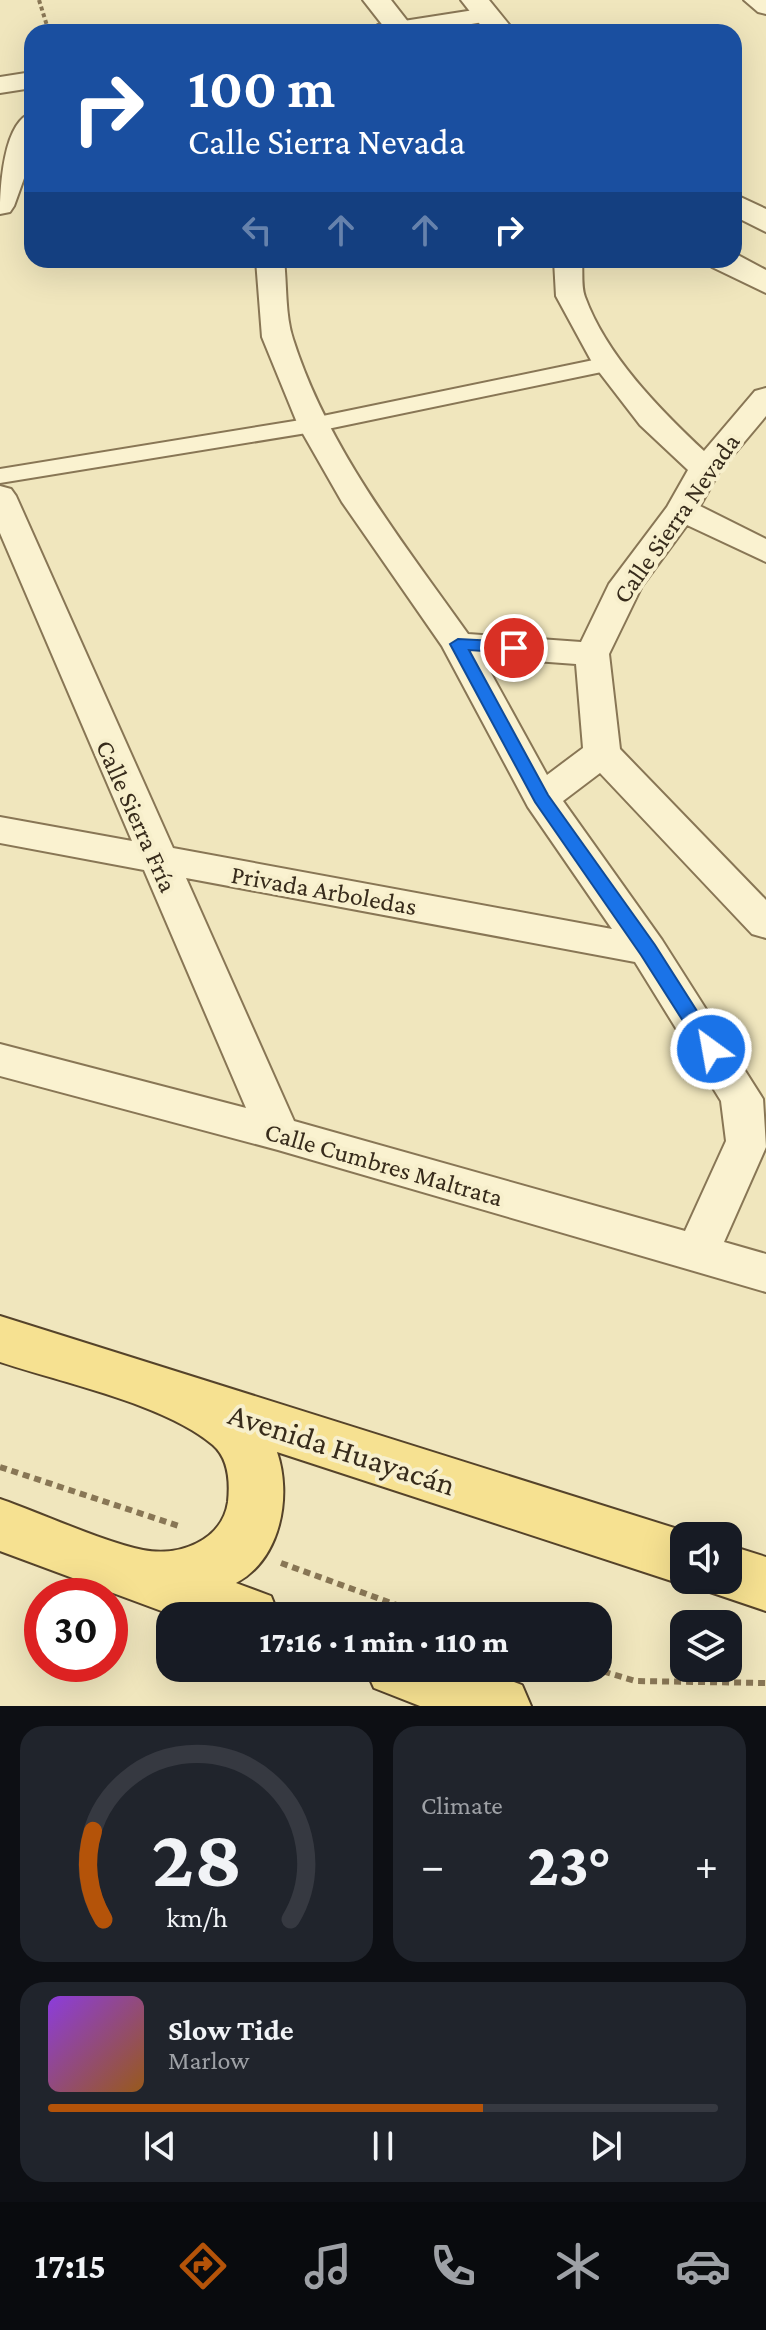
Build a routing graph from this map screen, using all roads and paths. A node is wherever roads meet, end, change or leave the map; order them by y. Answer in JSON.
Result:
{"nodes":[{"id":1,"x":39,"y":0,"type":"edge"},
{"id":2,"x":377,"y":0,"type":"edge"},
{"id":3,"x":756,"y":0,"type":"edge"},
{"id":4,"x":766,"y":7,"type":"edge"},
{"id":5,"x":488,"y":16,"type":"edge"},
{"id":6,"x":46,"y":24,"type":"edge"},
{"id":7,"x":389,"y":24,"type":"edge"},
{"id":8,"x":437,"y":24,"type":"edge"},
{"id":9,"x":24,"y":81,"type":"edge"},
{"id":10,"x":0,"y":85,"type":"edge"},
{"id":11,"x":24,"y":142,"type":"edge"},
{"id":12,"x":0,"y":206,"type":"edge"},
{"id":13,"x":742,"y":208,"type":"edge"},
{"id":14,"x":766,"y":222,"type":"edge"},
{"id":15,"x":271,"y":268,"type":"edge"},
{"id":16,"x":568,"y":268,"type":"edge"},
{"id":17,"x":738,"y":268,"type":"edge"},
{"id":18,"x":766,"y":283,"type":"edge"},
{"id":19,"x":608,"y":364,"type":"junction"},
{"id":20,"x":766,"y":397,"type":"edge"},
{"id":21,"x":313,"y":425,"type":"junction"},
{"id":22,"x":705,"y":469,"type":"junction"},
{"id":23,"x":0,"y":476,"type":"edge"},
{"id":24,"x":0,"y":496,"type":"edge"},
{"id":25,"x":682,"y":510,"type":"junction"},
{"id":26,"x":766,"y":552,"type":"edge"},
{"id":27,"x":458,"y":644,"type":"junction"},
{"id":28,"x":592,"y":654,"type":"junction"},
{"id":29,"x":602,"y":753,"type":"junction"},
{"id":30,"x":541,"y":798,"type":"junction"},
{"id":31,"x":0,"y":830,"type":"edge"},
{"id":32,"x":766,"y":924,"type":"edge"},
{"id":33,"x":648,"y":950,"type":"junction"},
{"id":34,"x":0,"y":1060,"type":"edge"},
{"id":35,"x":278,"y":1133,"type":"junction"},
{"id":36,"x":697,"y":1254,"type":"junction"},
{"id":37,"x":766,"y":1273,"type":"edge"},
{"id":38,"x":0,"y":1339,"type":"edge"},
{"id":39,"x":192,"y":1401,"type":"junction"},
{"id":40,"x":0,"y":1525,"type":"edge"},
{"id":41,"x":670,"y":1554,"type":"edge"},
{"id":42,"x":742,"y":1576,"type":"edge"},
{"id":43,"x":144,"y":1578,"type":"junction"},
{"id":44,"x":766,"y":1584,"type":"edge"},
{"id":45,"x":211,"y":1602,"type":"edge"},
{"id":46,"x":612,"y":1674,"type":"edge"},
{"id":47,"x":434,"y":1682,"type":"edge"},
{"id":48,"x":766,"y":1683,"type":"edge"},
{"id":49,"x":501,"y":1706,"type":"edge"}],
"edges":[{"from":1,"to":6,"type":"path"},
{"from":2,"to":7,"type":"street"},
{"from":3,"to":4,"type":"street"},
{"from":5,"to":8,"type":"street"},
{"from":9,"to":10,"type":"street"},
{"from":11,"to":12,"type":"street"},
{"from":13,"to":14,"type":"street"},
{"from":15,"to":21,"type":"street"},
{"from":16,"to":19,"type":"street"},
{"from":17,"to":18,"type":"street"},
{"from":19,"to":21,"type":"street"},
{"from":19,"to":22,"type":"street"},
{"from":20,"to":22,"type":"street","name":"Calle Sierra Nevada"},
{"from":21,"to":23,"type":"street"},
{"from":21,"to":27,"type":"street"},
{"from":22,"to":25,"type":"street","name":"Calle Sierra Nevada"},
{"from":24,"to":35,"type":"street","name":"Calle Sierra Fría"},
{"from":25,"to":26,"type":"street"},
{"from":25,"to":28,"type":"street","name":"Calle Sierra Nevada"},
{"from":27,"to":28,"type":"street"},
{"from":27,"to":30,"type":"street"},
{"from":28,"to":29,"type":"street"},
{"from":29,"to":30,"type":"street"},
{"from":29,"to":32,"type":"street"},
{"from":30,"to":33,"type":"street"},
{"from":31,"to":33,"type":"street","name":"Privada Arboledas"},
{"from":33,"to":36,"type":"street"},
{"from":34,"to":35,"type":"street","name":"Calle Cumbres Maltrata"},
{"from":35,"to":36,"type":"street","name":"Calle Cumbres Maltrata"},
{"from":36,"to":37,"type":"street","name":"Calle Cumbres Maltrata"},
{"from":38,"to":39,"type":"main road","name":"Avenida Huayacán"},
{"from":39,"to":41,"type":"main road","name":"Avenida Huayacán"},
{"from":39,"to":43,"type":"main road"},
{"from":40,"to":43,"type":"main road"},
{"from":42,"to":44,"type":"main road"},
{"from":43,"to":45,"type":"main road"},
{"from":46,"to":48,"type":"path"},
{"from":47,"to":49,"type":"main road"}]}
